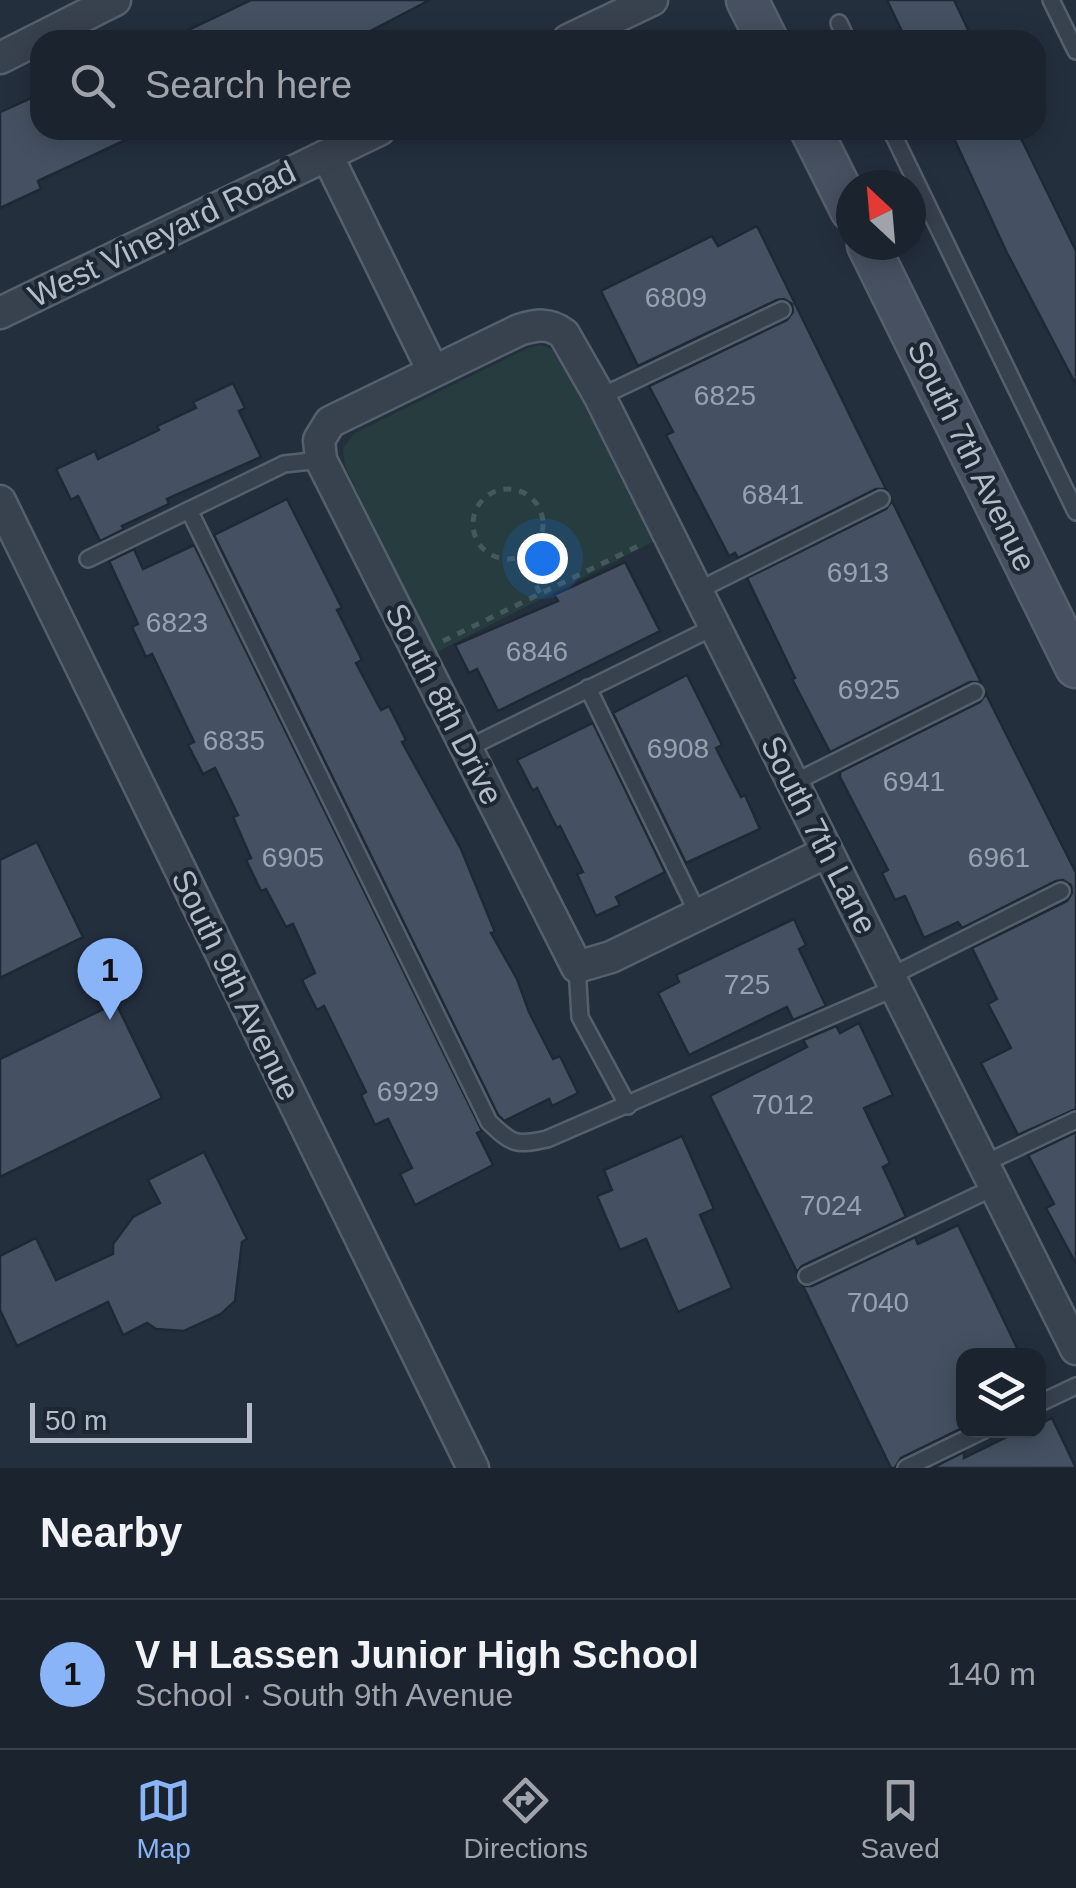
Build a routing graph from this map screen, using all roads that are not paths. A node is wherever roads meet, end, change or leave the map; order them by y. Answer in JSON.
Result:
{"nodes":[{"id":1,"x":115,"y":0,"type":"edge"},
{"id":2,"x":652,"y":0,"type":"edge"},
{"id":3,"x":748,"y":0,"type":"edge"},
{"id":4,"x":1051,"y":0,"type":"edge"},
{"id":5,"x":839,"y":24,"type":"dead end"},
{"id":6,"x":56,"y":30,"type":"edge"},
{"id":7,"x":589,"y":30,"type":"edge"},
{"id":8,"x":762,"y":30,"type":"edge"},
{"id":9,"x":842,"y":30,"type":"edge"},
{"id":10,"x":30,"y":43,"type":"edge"},
{"id":11,"x":1076,"y":51,"type":"edge"},
{"id":12,"x":0,"y":58,"type":"edge"},
{"id":13,"x":358,"y":140,"type":"edge"},
{"id":14,"x":817,"y":140,"type":"edge"},
{"id":15,"x":895,"y":140,"type":"edge"},
{"id":16,"x":327,"y":155,"type":"junction"},
{"id":17,"x":836,"y":179,"type":"edge"},
{"id":18,"x":875,"y":260,"type":"edge"},
{"id":19,"x":782,"y":310,"type":"dead end"},
{"id":20,"x":0,"y":313,"type":"edge"},
{"id":21,"x":433,"y":371,"type":"junction"},
{"id":22,"x":600,"y":397,"type":"junction"},
{"id":23,"x":320,"y":450,"type":"junction"},
{"id":24,"x":882,"y":499,"type":"dead end"},
{"id":25,"x":0,"y":500,"type":"edge"},
{"id":26,"x":189,"y":510,"type":"junction"},
{"id":27,"x":1076,"y":512,"type":"edge"},
{"id":28,"x":88,"y":558,"type":"dead end"},
{"id":29,"x":697,"y":591,"type":"junction"},
{"id":30,"x":714,"y":626,"type":"junction"},
{"id":31,"x":1076,"y":667,"type":"edge"},
{"id":32,"x":588,"y":688,"type":"junction"},
{"id":33,"x":976,"y":692,"type":"dead end"},
{"id":34,"x":466,"y":748,"type":"junction"},
{"id":35,"x":793,"y":783,"type":"junction"},
{"id":36,"x":827,"y":852,"type":"junction"},
{"id":37,"x":1061,"y":891,"type":"dead end"},
{"id":38,"x":698,"y":914,"type":"junction"},
{"id":39,"x":577,"y":967,"type":"junction"},
{"id":40,"x":892,"y":982,"type":"junction"},
{"id":41,"x":628,"y":1106,"type":"junction"},
{"id":42,"x":1076,"y":1120,"type":"edge"},
{"id":43,"x":989,"y":1175,"type":"junction"},
{"id":44,"x":807,"y":1276,"type":"dead end"},
{"id":45,"x":1076,"y":1349,"type":"edge"},
{"id":46,"x":1076,"y":1386,"type":"edge"},
{"id":47,"x":1046,"y":1400,"type":"edge"},
{"id":48,"x":968,"y":1438,"type":"edge"},
{"id":49,"x":472,"y":1468,"type":"edge"},
{"id":50,"x":906,"y":1468,"type":"edge"}],
"edges":[{"from":1,"to":6,"type":"street"},
{"from":2,"to":7,"type":"street"},
{"from":3,"to":8,"type":"main road"},
{"from":4,"to":11,"type":"lane"},
{"from":5,"to":9,"type":"lane"},
{"from":10,"to":12,"type":"street"},
{"from":13,"to":16,"type":"street","name":"West Vineyard Road"},
{"from":14,"to":17,"type":"main road"},
{"from":15,"to":27,"type":"lane"},
{"from":16,"to":20,"type":"street","name":"West Vineyard Road"},
{"from":16,"to":21,"type":"street"},
{"from":18,"to":31,"type":"main road","name":"South 7th Avenue"},
{"from":19,"to":22,"type":"lane"},
{"from":21,"to":22,"type":"street","name":"South 7th Lane"},
{"from":21,"to":23,"type":"street"},
{"from":22,"to":29,"type":"street","name":"South 7th Lane"},
{"from":23,"to":26,"type":"lane"},
{"from":23,"to":34,"type":"street","name":"South 8th Drive"},
{"from":24,"to":29,"type":"lane"},
{"from":25,"to":49,"type":"street","name":"South 9th Avenue"},
{"from":26,"to":28,"type":"lane"},
{"from":26,"to":41,"type":"lane"},
{"from":29,"to":30,"type":"street","name":"South 7th Lane"},
{"from":30,"to":32,"type":"lane"},
{"from":30,"to":35,"type":"street","name":"South 7th Lane"},
{"from":32,"to":34,"type":"lane"},
{"from":32,"to":38,"type":"lane"},
{"from":33,"to":35,"type":"lane"},
{"from":34,"to":39,"type":"street","name":"South 8th Drive"},
{"from":35,"to":36,"type":"street","name":"South 7th Lane"},
{"from":36,"to":38,"type":"street"},
{"from":36,"to":40,"type":"street","name":"South 7th Lane"},
{"from":37,"to":40,"type":"lane"},
{"from":38,"to":39,"type":"street"},
{"from":39,"to":41,"type":"lane"},
{"from":40,"to":41,"type":"lane"},
{"from":40,"to":43,"type":"street","name":"South 7th Lane"},
{"from":42,"to":43,"type":"lane"},
{"from":43,"to":44,"type":"lane"},
{"from":43,"to":45,"type":"street","name":"South 7th Lane"},
{"from":46,"to":47,"type":"lane"},
{"from":48,"to":50,"type":"lane"}]}
